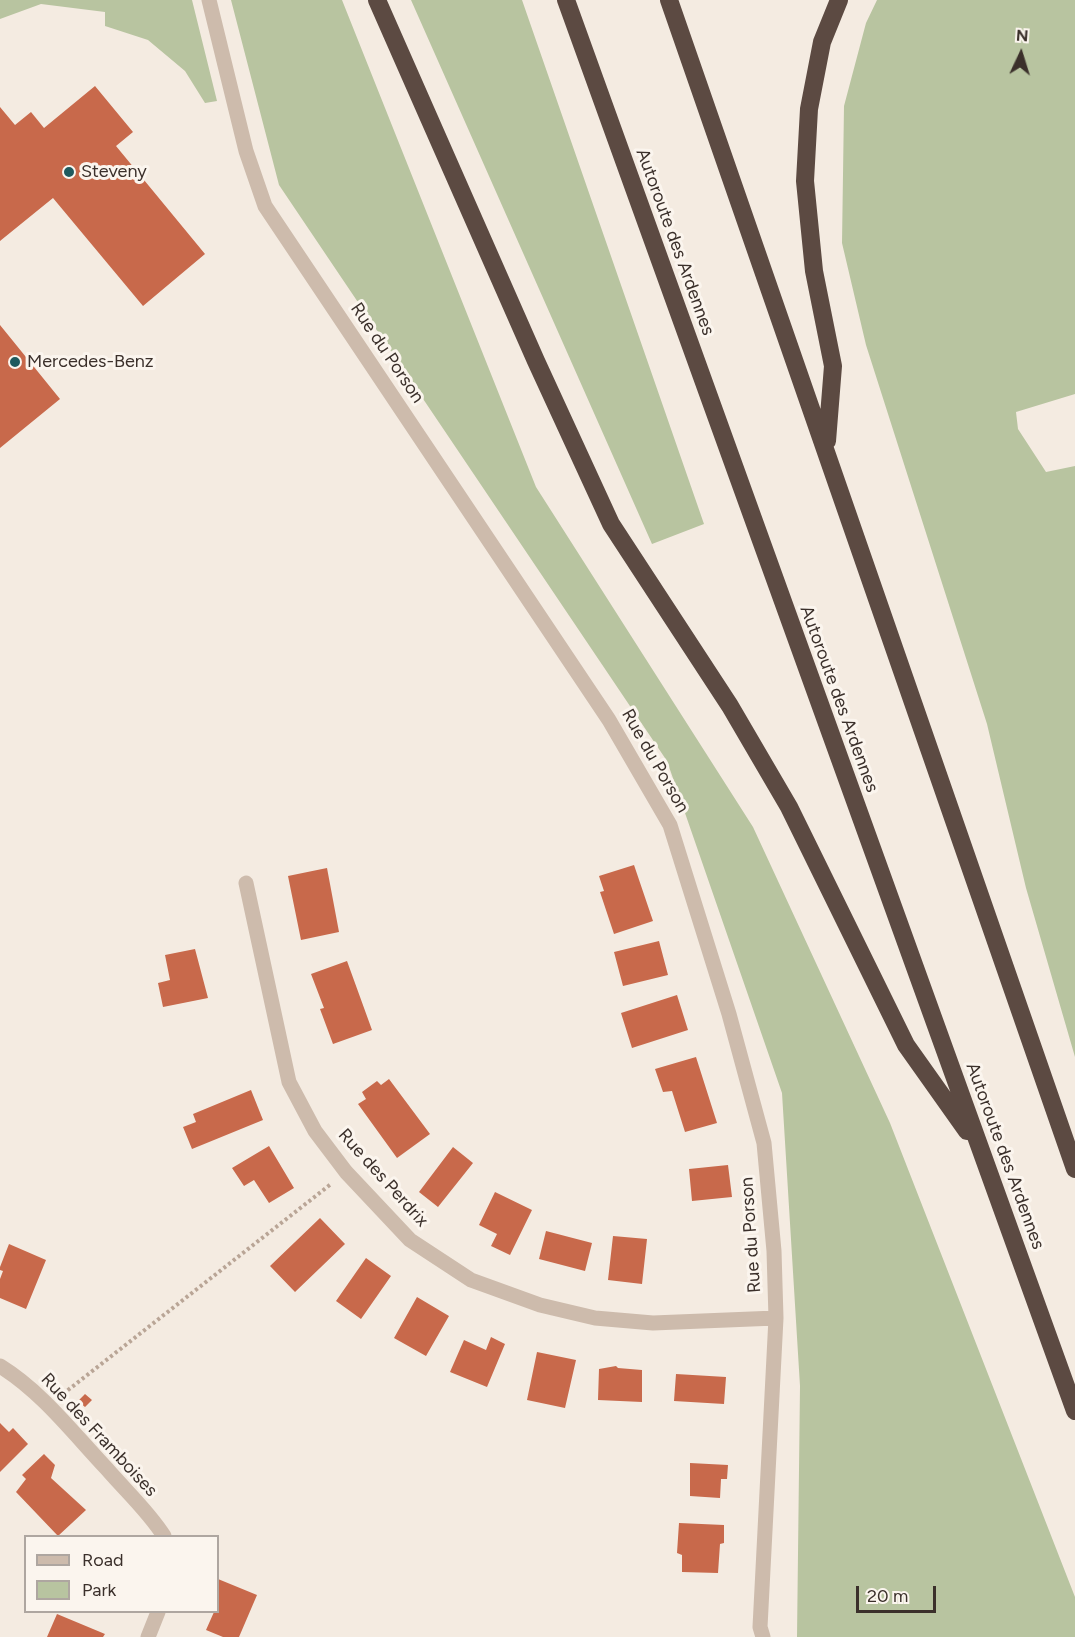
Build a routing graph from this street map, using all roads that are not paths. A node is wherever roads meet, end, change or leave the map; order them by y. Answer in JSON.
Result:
{"nodes":[{"id":1,"x":209,"y":0,"type":"edge"},
{"id":2,"x":377,"y":0,"type":"edge"},
{"id":3,"x":566,"y":0,"type":"edge"},
{"id":4,"x":669,"y":0,"type":"edge"},
{"id":5,"x":839,"y":0,"type":"edge"},
{"id":6,"x":826,"y":448,"type":"junction"},
{"id":7,"x":246,"y":883,"type":"dead end"},
{"id":8,"x":980,"y":1149,"type":"junction"},
{"id":9,"x":1075,"y":1169,"type":"edge"},
{"id":10,"x":776,"y":1318,"type":"junction"},
{"id":11,"x":0,"y":1366,"type":"edge"},
{"id":12,"x":1075,"y":1411,"type":"edge"},
{"id":13,"x":163,"y":1535,"type":"edge"},
{"id":14,"x":157,"y":1613,"type":"edge"},
{"id":15,"x":148,"y":1637,"type":"edge"},
{"id":16,"x":763,"y":1637,"type":"edge"}],
"edges":[{"from":1,"to":10,"type":"street","name":"Rue du Porson"},
{"from":2,"to":8,"type":"highway"},
{"from":3,"to":8,"type":"highway","name":"Autoroute des Ardennes"},
{"from":4,"to":6,"type":"highway"},
{"from":5,"to":6,"type":"highway"},
{"from":6,"to":9,"type":"highway"},
{"from":7,"to":10,"type":"street","name":"Rue des Perdrix"},
{"from":8,"to":12,"type":"highway","name":"Autoroute des Ardennes"},
{"from":10,"to":16,"type":"street","name":"Rue du Porson"},
{"from":11,"to":13,"type":"street","name":"Rue des Framboises"},
{"from":14,"to":15,"type":"street"}]}
